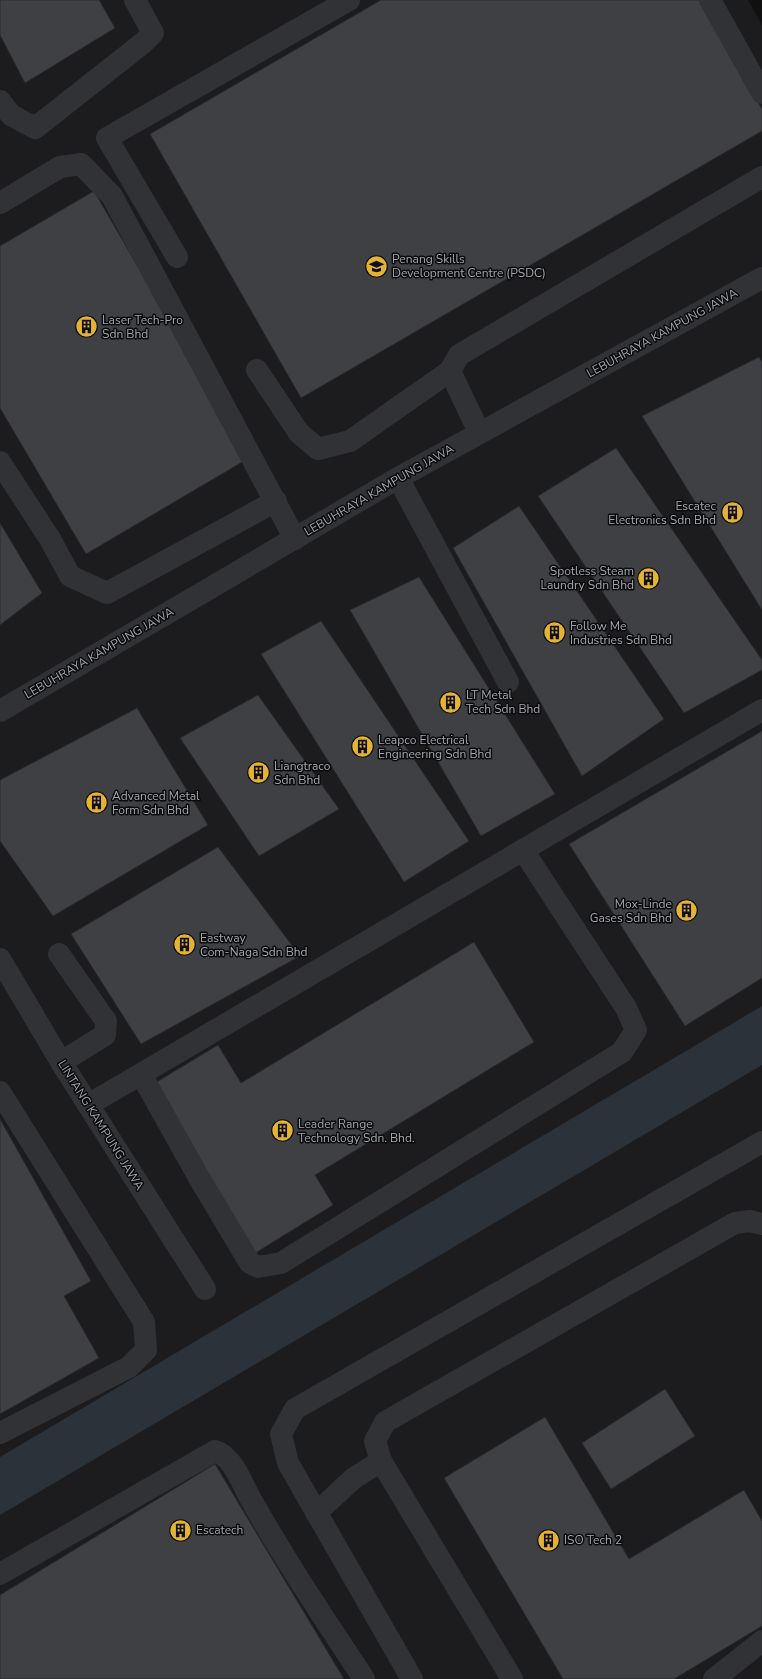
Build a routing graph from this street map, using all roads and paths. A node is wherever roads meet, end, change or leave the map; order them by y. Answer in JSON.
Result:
{"nodes":[{"id":1,"x":135,"y":0,"type":"edge"},
{"id":2,"x":349,"y":0,"type":"edge"},
{"id":3,"x":710,"y":0,"type":"edge"},
{"id":4,"x":762,"y":93,"type":"edge"},
{"id":5,"x":0,"y":101,"type":"edge"},
{"id":6,"x":762,"y":177,"type":"edge"},
{"id":7,"x":0,"y":203,"type":"edge"},
{"id":8,"x":178,"y":257,"type":"dead end"},
{"id":9,"x":762,"y":278,"type":"edge"},
{"id":10,"x":257,"y":370,"type":"dead end"},
{"id":11,"x":450,"y":371,"type":"junction"},
{"id":12,"x":479,"y":432,"type":"junction"},
{"id":13,"x":0,"y":462,"type":"edge"},
{"id":14,"x":398,"y":478,"type":"junction"},
{"id":15,"x":276,"y":501,"type":"junction"},
{"id":16,"x":295,"y":539,"type":"junction"},
{"id":17,"x":508,"y":682,"type":"dead end"},
{"id":18,"x":762,"y":710,"type":"edge"},
{"id":19,"x":0,"y":711,"type":"edge"},
{"id":20,"x":523,"y":850,"type":"junction"},
{"id":21,"x":59,"y":954,"type":"dead end"},
{"id":22,"x":0,"y":959,"type":"edge"},
{"id":23,"x":61,"y":1062,"type":"junction"},
{"id":24,"x":141,"y":1074,"type":"junction"},
{"id":25,"x":0,"y":1092,"type":"edge"},
{"id":26,"x":88,"y":1105,"type":"junction"},
{"id":27,"x":762,"y":1142,"type":"edge"},
{"id":28,"x":762,"y":1224,"type":"edge"},
{"id":29,"x":205,"y":1289,"type":"dead end"},
{"id":30,"x":0,"y":1433,"type":"edge"},
{"id":31,"x":381,"y":1461,"type":"junction"},
{"id":32,"x":316,"y":1513,"type":"junction"},
{"id":33,"x":0,"y":1574,"type":"edge"},
{"id":34,"x":762,"y":1641,"type":"edge"},
{"id":35,"x":364,"y":1679,"type":"edge"},
{"id":36,"x":412,"y":1679,"type":"edge"},
{"id":37,"x":512,"y":1679,"type":"edge"},
{"id":38,"x":714,"y":1679,"type":"edge"}],
"edges":[{"from":1,"to":5,"type":"street"},
{"from":2,"to":8,"type":"street"},
{"from":3,"to":4,"type":"street"},
{"from":6,"to":11,"type":"street"},
{"from":7,"to":15,"type":"street"},
{"from":9,"to":12,"type":"street","name":"LEBUHRAYA KAMPUNG JAWA"},
{"from":10,"to":11,"type":"street"},
{"from":11,"to":12,"type":"street"},
{"from":12,"to":14,"type":"street","name":"LEBUHRAYA KAMPUNG JAWA"},
{"from":13,"to":15,"type":"street"},
{"from":14,"to":16,"type":"street","name":"LEBUHRAYA KAMPUNG JAWA"},
{"from":14,"to":17,"type":"street"},
{"from":15,"to":16,"type":"street"},
{"from":16,"to":19,"type":"street","name":"LEBUHRAYA KAMPUNG JAWA"},
{"from":18,"to":20,"type":"street"},
{"from":20,"to":24,"type":"street"},
{"from":20,"to":24,"type":"street"},
{"from":21,"to":23,"type":"street"},
{"from":22,"to":23,"type":"street","name":"LINTANG KAMPUNG JAWA"},
{"from":23,"to":26,"type":"street","name":"LINTANG KAMPUNG JAWA"},
{"from":24,"to":26,"type":"street"},
{"from":25,"to":30,"type":"street"},
{"from":26,"to":29,"type":"street","name":"LINTANG KAMPUNG JAWA"},
{"from":27,"to":32,"type":"street"},
{"from":28,"to":31,"type":"street"},
{"from":31,"to":32,"type":"street"},
{"from":31,"to":37,"type":"street"},
{"from":32,"to":36,"type":"street"},
{"from":33,"to":35,"type":"street"},
{"from":34,"to":38,"type":"street"}]}
